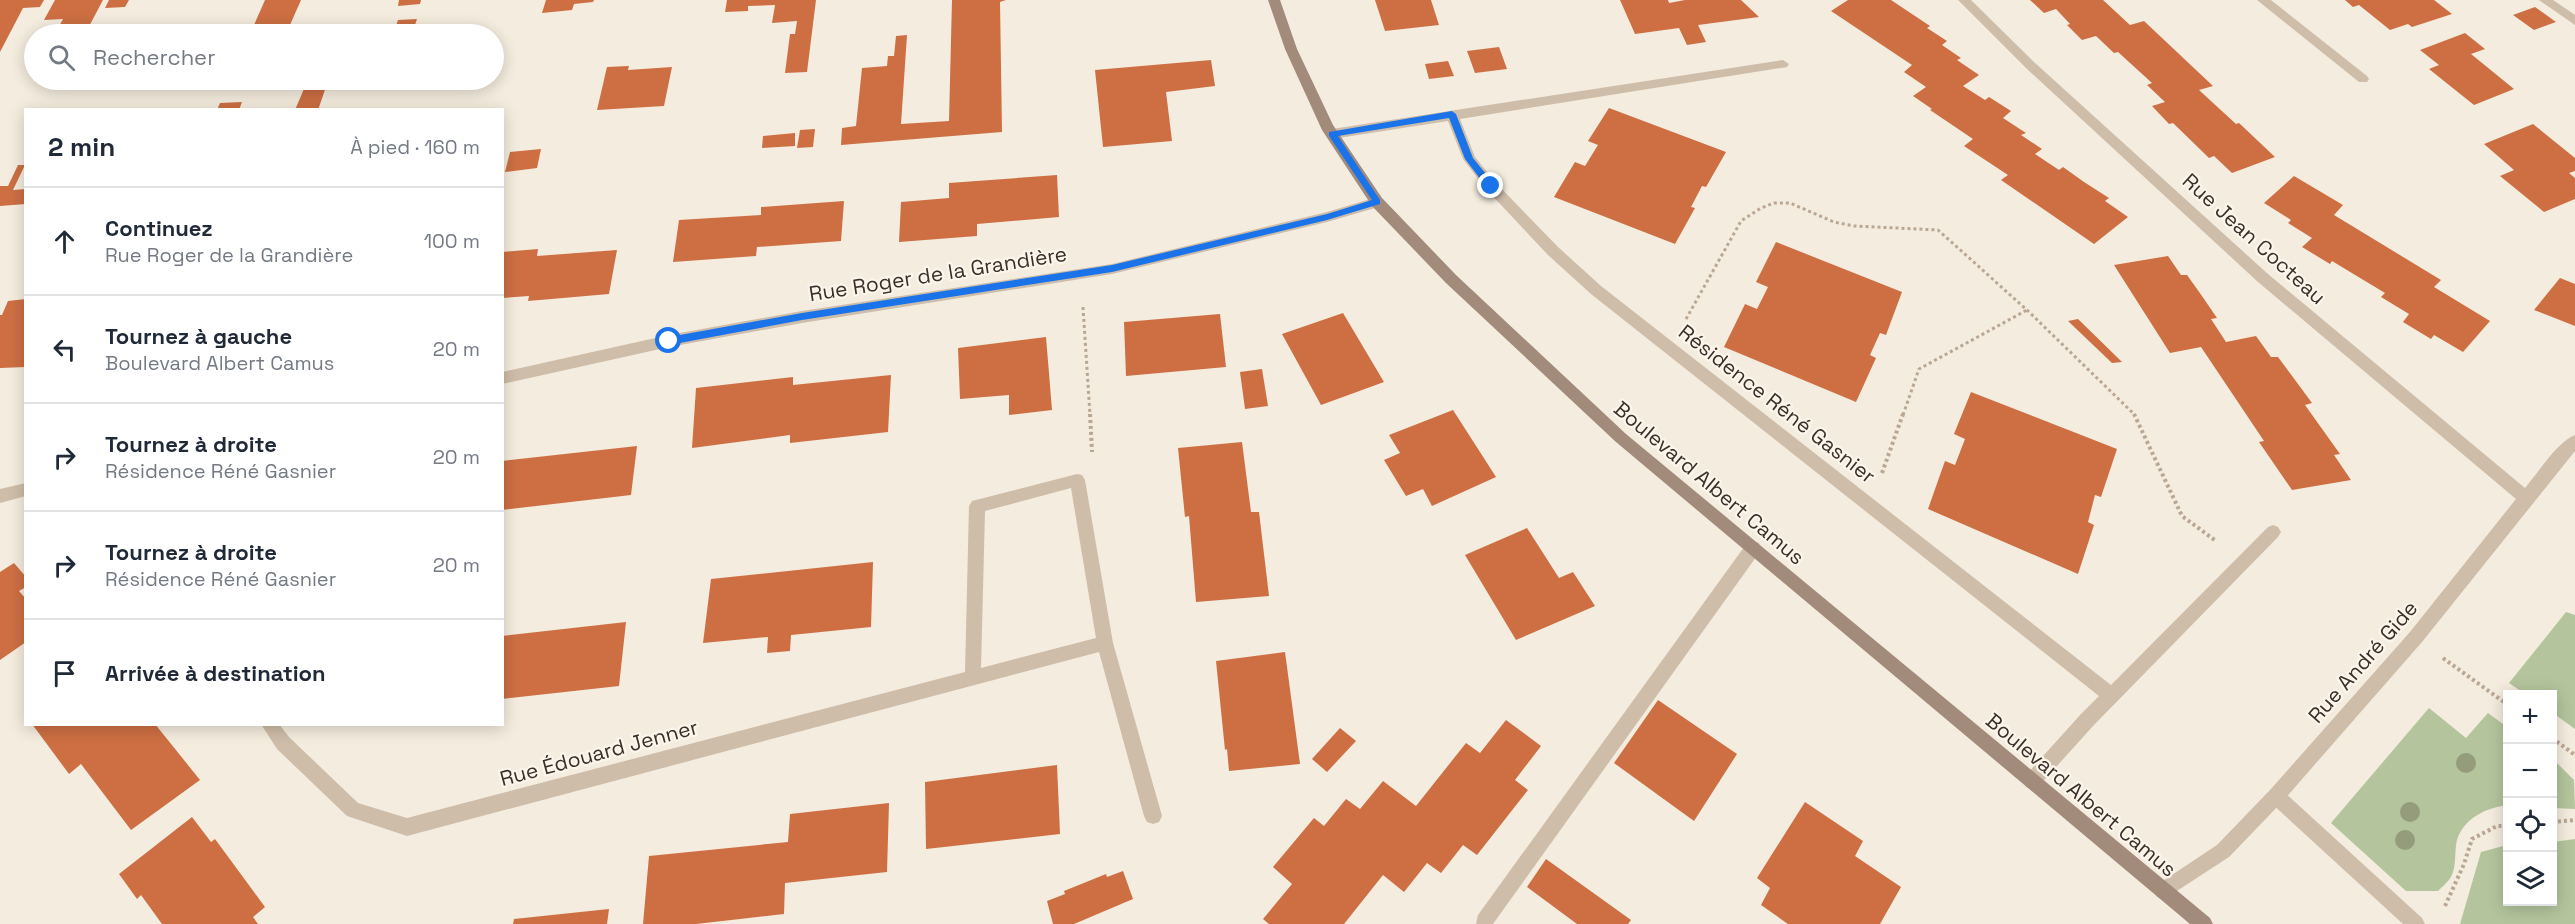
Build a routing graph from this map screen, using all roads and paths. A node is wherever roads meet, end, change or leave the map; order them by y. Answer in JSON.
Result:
{"nodes":[{"id":1,"x":1274,"y":0,"type":"edge"},
{"id":2,"x":1964,"y":0,"type":"edge"},
{"id":3,"x":2263,"y":0,"type":"edge"},
{"id":4,"x":2545,"y":0,"type":"edge"},
{"id":5,"x":2575,"y":21,"type":"edge"},
{"id":6,"x":1783,"y":64,"type":"dead end"},
{"id":7,"x":2362,"y":79,"type":"dead end"},
{"id":8,"x":1452,"y":114,"type":"junction"},
{"id":9,"x":1332,"y":134,"type":"junction"},
{"id":10,"x":1377,"y":202,"type":"junction"},
{"id":11,"x":1082,"y":298,"type":"dead end"},
{"id":12,"x":2027,"y":310,"type":"junction"},
{"id":13,"x":1685,"y":320,"type":"dead end"},
{"id":14,"x":504,"y":378,"type":"edge"},
{"id":15,"x":2575,"y":441,"type":"edge"},
{"id":16,"x":1093,"y":462,"type":"dead end"},
{"id":17,"x":1882,"y":475,"type":"dead end"},
{"id":18,"x":24,"y":490,"type":"edge"},
{"id":19,"x":0,"y":496,"type":"edge"},
{"id":20,"x":2527,"y":499,"type":"junction"},
{"id":21,"x":2273,"y":532,"type":"dead end"},
{"id":22,"x":1753,"y":548,"type":"junction"},
{"id":23,"x":2243,"y":561,"type":"junction"},
{"id":24,"x":2416,"y":637,"type":"junction"},
{"id":25,"x":1105,"y":643,"type":"junction"},
{"id":26,"x":973,"y":677,"type":"junction"},
{"id":27,"x":2111,"y":695,"type":"junction"},
{"id":28,"x":2503,"y":701,"type":"edge"},
{"id":29,"x":270,"y":726,"type":"edge"},
{"id":30,"x":2557,"y":741,"type":"edge"},
{"id":31,"x":2575,"y":755,"type":"edge"},
{"id":32,"x":2032,"y":781,"type":"junction"},
{"id":33,"x":2276,"y":796,"type":"junction"},
{"id":34,"x":1153,"y":816,"type":"dead end"},
{"id":35,"x":2575,"y":820,"type":"edge"},
{"id":36,"x":2557,"y":822,"type":"edge"},
{"id":37,"x":2503,"y":826,"type":"edge"},
{"id":38,"x":2163,"y":891,"type":"junction"},
{"id":39,"x":2442,"y":910,"type":"dead end"},
{"id":40,"x":1484,"y":921,"type":"dead end"},
{"id":41,"x":2204,"y":924,"type":"edge"},
{"id":42,"x":2416,"y":924,"type":"edge"}],
"edges":[{"from":1,"to":9,"type":"main road","name":"Boulevard Albert Camus"},
{"from":2,"to":20,"type":"street","name":"Rue Jean Cocteau"},
{"from":3,"to":7,"type":"street"},
{"from":4,"to":5,"type":"street"},
{"from":6,"to":8,"type":"street"},
{"from":8,"to":9,"type":"street"},
{"from":8,"to":27,"type":"street","name":"Résidence Réné Gasnier"},
{"from":9,"to":10,"type":"main road","name":"Boulevard Albert Camus"},
{"from":10,"to":14,"type":"street","name":"Rue Roger de la Grandière"},
{"from":10,"to":22,"type":"main road","name":"Boulevard Albert Camus"},
{"from":11,"to":16,"type":"path"},
{"from":12,"to":13,"type":"path"},
{"from":12,"to":17,"type":"path"},
{"from":12,"to":23,"type":"path"},
{"from":15,"to":20,"type":"street","name":"Rue André Gide"},
{"from":18,"to":19,"type":"street"},
{"from":20,"to":24,"type":"street","name":"Rue André Gide"},
{"from":21,"to":23,"type":"street"},
{"from":22,"to":32,"type":"main road","name":"Boulevard Albert Camus"},
{"from":22,"to":40,"type":"street"},
{"from":23,"to":27,"type":"street"},
{"from":24,"to":28,"type":"path"},
{"from":24,"to":33,"type":"street","name":"Rue André Gide"},
{"from":25,"to":26,"type":"street","name":"Rue Édouard Jenner"},
{"from":25,"to":26,"type":"street"},
{"from":25,"to":34,"type":"street"},
{"from":26,"to":29,"type":"street","name":"Rue Édouard Jenner"},
{"from":27,"to":32,"type":"street"},
{"from":30,"to":31,"type":"path"},
{"from":32,"to":38,"type":"main road","name":"Boulevard Albert Camus"},
{"from":33,"to":38,"type":"street","name":"Rue André Gide"},
{"from":33,"to":42,"type":"street"},
{"from":35,"to":36,"type":"path"},
{"from":37,"to":39,"type":"path"},
{"from":38,"to":41,"type":"main road","name":"Boulevard Albert Camus"}]}
